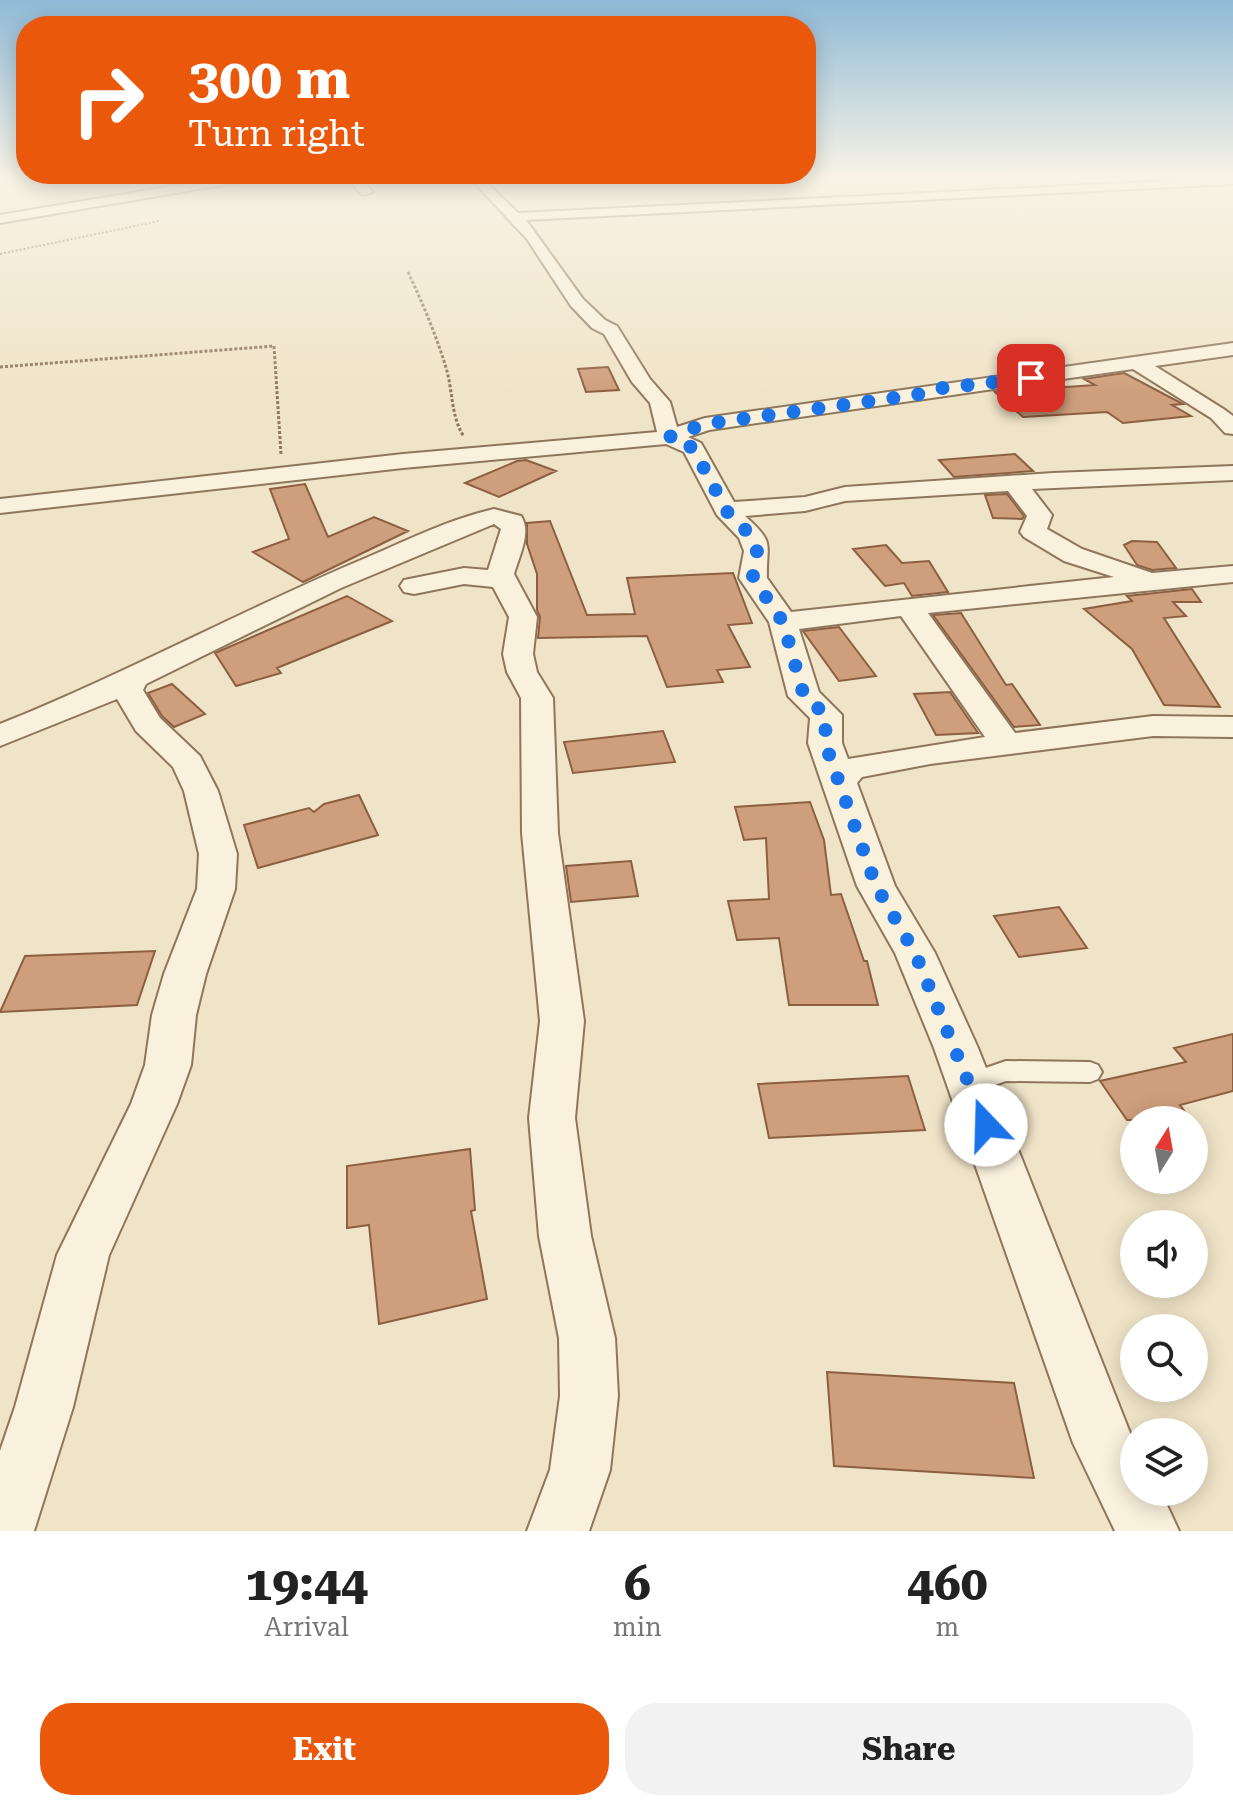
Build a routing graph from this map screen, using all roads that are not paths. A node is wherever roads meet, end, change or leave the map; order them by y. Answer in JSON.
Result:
{"nodes":[{"id":1,"x":542,"y":249,"type":"edge"},
{"id":2,"x":1233,"y":349,"type":"edge"},
{"id":3,"x":1135,"y":362,"type":"junction"},
{"id":4,"x":1233,"y":428,"type":"edge"},
{"id":5,"x":669,"y":437,"type":"junction"},
{"id":6,"x":1233,"y":473,"type":"edge"},
{"id":7,"x":1018,"y":483,"type":"junction"},
{"id":8,"x":729,"y":490,"type":"junction"},
{"id":9,"x":0,"y":506,"type":"edge"},
{"id":10,"x":1233,"y":574,"type":"edge"},
{"id":11,"x":505,"y":580,"type":"junction"},
{"id":12,"x":1163,"y":581,"type":"junction"},
{"id":13,"x":414,"y":586,"type":"dead end"},
{"id":14,"x":909,"y":607,"type":"junction"},
{"id":15,"x":783,"y":622,"type":"junction"},
{"id":16,"x":135,"y":678,"type":"junction"},
{"id":17,"x":1233,"y":727,"type":"edge"},
{"id":18,"x":0,"y":736,"type":"edge"},
{"id":19,"x":1006,"y":744,"type":"junction"},
{"id":20,"x":839,"y":781,"type":"junction"},
{"id":21,"x":1090,"y":1072,"type":"dead end"},
{"id":22,"x":975,"y":1096,"type":"junction"},
{"id":23,"x":3,"y":1531,"type":"edge"},
{"id":24,"x":558,"y":1531,"type":"edge"},
{"id":25,"x":1148,"y":1531,"type":"edge"}],
"edges":[{"from":1,"to":5,"type":"street"},
{"from":2,"to":3,"type":"street"},
{"from":3,"to":4,"type":"street"},
{"from":3,"to":5,"type":"street"},
{"from":5,"to":8,"type":"street"},
{"from":5,"to":9,"type":"street"},
{"from":6,"to":7,"type":"street"},
{"from":7,"to":8,"type":"street"},
{"from":7,"to":12,"type":"street"},
{"from":8,"to":15,"type":"street"},
{"from":10,"to":12,"type":"street"},
{"from":11,"to":13,"type":"street"},
{"from":11,"to":16,"type":"street"},
{"from":11,"to":24,"type":"street"},
{"from":12,"to":14,"type":"street"},
{"from":14,"to":15,"type":"street"},
{"from":14,"to":19,"type":"street"},
{"from":15,"to":20,"type":"street"},
{"from":16,"to":18,"type":"street"},
{"from":16,"to":23,"type":"street"},
{"from":17,"to":19,"type":"street"},
{"from":19,"to":20,"type":"street"},
{"from":20,"to":22,"type":"street"},
{"from":21,"to":22,"type":"lane"},
{"from":22,"to":25,"type":"street"}]}
